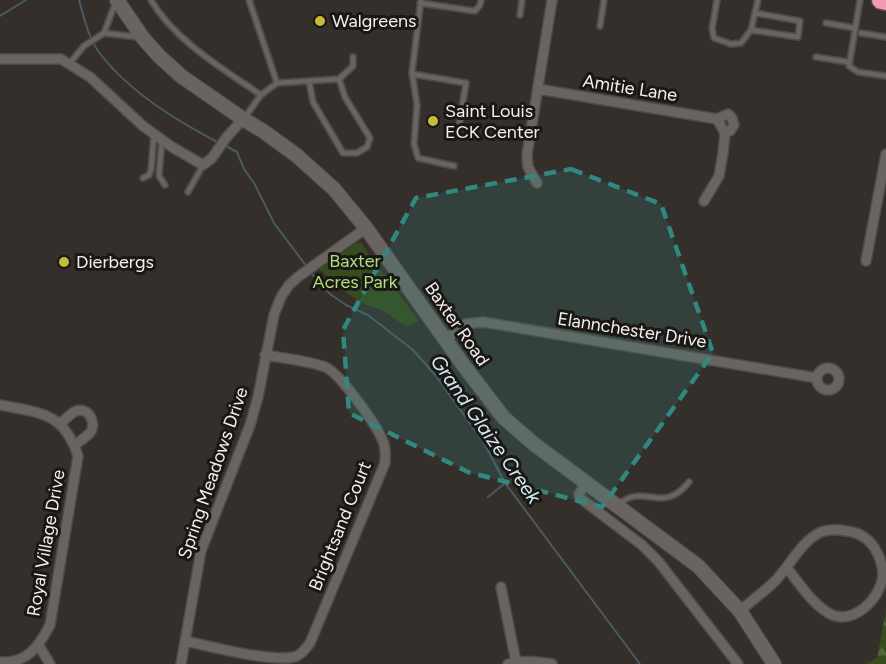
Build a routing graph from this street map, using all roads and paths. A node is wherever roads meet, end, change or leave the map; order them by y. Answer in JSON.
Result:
{"nodes":[{"id":1,"x":116,"y":0,"type":"edge"},
{"id":2,"x":151,"y":0,"type":"edge"},
{"id":3,"x":249,"y":0,"type":"edge"},
{"id":4,"x":481,"y":0,"type":"edge"},
{"id":5,"x":522,"y":0,"type":"edge"},
{"id":6,"x":552,"y":0,"type":"edge"},
{"id":7,"x":603,"y":0,"type":"edge"},
{"id":8,"x":717,"y":0,"type":"edge"},
{"id":9,"x":758,"y":0,"type":"edge"},
{"id":10,"x":860,"y":0,"type":"edge"},
{"id":11,"x":881,"y":0,"type":"edge"},
{"id":12,"x":420,"y":1,"type":"edge"},
{"id":13,"x":886,"y":1,"type":"edge"},
{"id":14,"x":755,"y":13,"type":"junction"},
{"id":15,"x":520,"y":15,"type":"dead end"},
{"id":16,"x":826,"y":23,"type":"dead end"},
{"id":17,"x":600,"y":26,"type":"dead end"},
{"id":18,"x":854,"y":28,"type":"junction"},
{"id":19,"x":751,"y":30,"type":"junction"},
{"id":20,"x":104,"y":33,"type":"junction"},
{"id":21,"x":861,"y":33,"type":"dead end"},
{"id":22,"x":886,"y":37,"type":"edge"},
{"id":23,"x":143,"y":38,"type":"junction"},
{"id":24,"x":352,"y":57,"type":"dead end"},
{"id":25,"x":816,"y":57,"type":"dead end"},
{"id":26,"x":0,"y":59,"type":"edge"},
{"id":27,"x":848,"y":62,"type":"junction"},
{"id":28,"x":69,"y":63,"type":"junction"},
{"id":29,"x":412,"y":74,"type":"junction"},
{"id":30,"x":886,"y":76,"type":"edge"},
{"id":31,"x":339,"y":79,"type":"junction"},
{"id":32,"x":309,"y":81,"type":"junction"},
{"id":33,"x":277,"y":83,"type":"junction"},
{"id":34,"x":538,"y":89,"type":"junction"},
{"id":35,"x":261,"y":95,"type":"junction"},
{"id":36,"x":243,"y":119,"type":"junction"},
{"id":37,"x":459,"y":126,"type":"dead end"},
{"id":38,"x":158,"y":137,"type":"junction"},
{"id":39,"x":886,"y":154,"type":"edge"},
{"id":40,"x":204,"y":165,"type":"junction"},
{"id":41,"x":454,"y":165,"type":"dead end"},
{"id":42,"x":143,"y":178,"type":"dead end"},
{"id":43,"x":537,"y":183,"type":"dead end"},
{"id":44,"x":165,"y":185,"type":"dead end"},
{"id":45,"x":188,"y":192,"type":"dead end"},
{"id":46,"x":704,"y":201,"type":"dead end"},
{"id":47,"x":366,"y":228,"type":"junction"},
{"id":48,"x":866,"y":261,"type":"dead end"},
{"id":49,"x":446,"y":339,"type":"junction"},
{"id":50,"x":265,"y":355,"type":"junction"},
{"id":51,"x":817,"y":378,"type":"dead end"},
{"id":52,"x":0,"y":405,"type":"edge"},
{"id":53,"x":61,"y":423,"type":"junction"},
{"id":54,"x":75,"y":445,"type":"junction"},
{"id":55,"x":587,"y":482,"type":"junction"},
{"id":56,"x":689,"y":482,"type":"dead end"},
{"id":57,"x":618,"y":505,"type":"junction"},
{"id":58,"x":787,"y":568,"type":"junction"},
{"id":59,"x":501,"y":587,"type":"dead end"},
{"id":60,"x":740,"y":611,"type":"junction"},
{"id":61,"x":185,"y":641,"type":"junction"},
{"id":62,"x":39,"y":646,"type":"junction"},
{"id":63,"x":0,"y":662,"type":"edge"},
{"id":64,"x":24,"y":662,"type":"edge"},
{"id":65,"x":512,"y":663,"type":"edge"},
{"id":66,"x":50,"y":664,"type":"edge"},
{"id":67,"x":182,"y":664,"type":"edge"},
{"id":68,"x":552,"y":664,"type":"edge"},
{"id":69,"x":738,"y":664,"type":"edge"},
{"id":70,"x":774,"y":664,"type":"edge"}],
"edges":[{"from":1,"to":20,"type":"lane"},
{"from":1,"to":23,"type":"main road","name":"Baxter Road"},
{"from":2,"to":35,"type":"lane"},
{"from":3,"to":33,"type":"lane"},
{"from":4,"to":12,"type":"lane"},
{"from":5,"to":15,"type":"lane"},
{"from":6,"to":34,"type":"street"},
{"from":7,"to":17,"type":"lane"},
{"from":8,"to":19,"type":"lane"},
{"from":9,"to":14,"type":"lane"},
{"from":10,"to":18,"type":"lane"},
{"from":11,"to":13,"type":"highway"},
{"from":12,"to":29,"type":"lane"},
{"from":14,"to":19,"type":"lane"},
{"from":14,"to":19,"type":"lane"},
{"from":16,"to":18,"type":"lane"},
{"from":18,"to":27,"type":"lane"},
{"from":20,"to":23,"type":"lane"},
{"from":20,"to":28,"type":"lane"},
{"from":21,"to":22,"type":"lane"},
{"from":23,"to":36,"type":"main road","name":"Baxter Road"},
{"from":24,"to":31,"type":"lane"},
{"from":25,"to":27,"type":"lane"},
{"from":26,"to":28,"type":"street"},
{"from":27,"to":30,"type":"lane"},
{"from":28,"to":38,"type":"street"},
{"from":29,"to":37,"type":"lane"},
{"from":29,"to":41,"type":"lane"},
{"from":31,"to":32,"type":"lane"},
{"from":31,"to":32,"type":"lane"},
{"from":32,"to":33,"type":"lane"},
{"from":33,"to":35,"type":"lane"},
{"from":34,"to":43,"type":"street"},
{"from":34,"to":46,"type":"street","name":"Amitie Lane"},
{"from":35,"to":36,"type":"lane"},
{"from":36,"to":40,"type":"street"},
{"from":36,"to":47,"type":"main road","name":"Baxter Road"},
{"from":38,"to":40,"type":"street"},
{"from":38,"to":42,"type":"lane"},
{"from":38,"to":44,"type":"lane"},
{"from":39,"to":48,"type":"street"},
{"from":40,"to":45,"type":"lane"},
{"from":47,"to":49,"type":"main road","name":"Baxter Road"},
{"from":47,"to":50,"type":"street","name":"Spring Meadows Drive"},
{"from":49,"to":51,"type":"street","name":"Elannchester Drive"},
{"from":49,"to":55,"type":"main road","name":"Baxter Road"},
{"from":50,"to":61,"type":"street","name":"Spring Meadows Drive"},
{"from":50,"to":61,"type":"street","name":"Brightsand Court"},
{"from":52,"to":53,"type":"street"},
{"from":53,"to":54,"type":"street"},
{"from":53,"to":54,"type":"street"},
{"from":54,"to":62,"type":"street","name":"Royal Village Drive"},
{"from":55,"to":57,"type":"main road","name":"Baxter Road"},
{"from":55,"to":69,"type":"street"},
{"from":56,"to":57,"type":"lane"},
{"from":57,"to":60,"type":"main road","name":"Baxter Road"},
{"from":58,"to":58,"type":"street"},
{"from":58,"to":60,"type":"street"},
{"from":59,"to":65,"type":"street"},
{"from":60,"to":70,"type":"main road","name":"Baxter Road"},
{"from":61,"to":67,"type":"street","name":"Spring Meadows Drive"},
{"from":62,"to":64,"type":"street","name":"Royal Village Drive"},
{"from":62,"to":66,"type":"street"},
{"from":63,"to":64,"type":"street","name":"Royal Village Drive"},
{"from":65,"to":68,"type":"street"}]}
